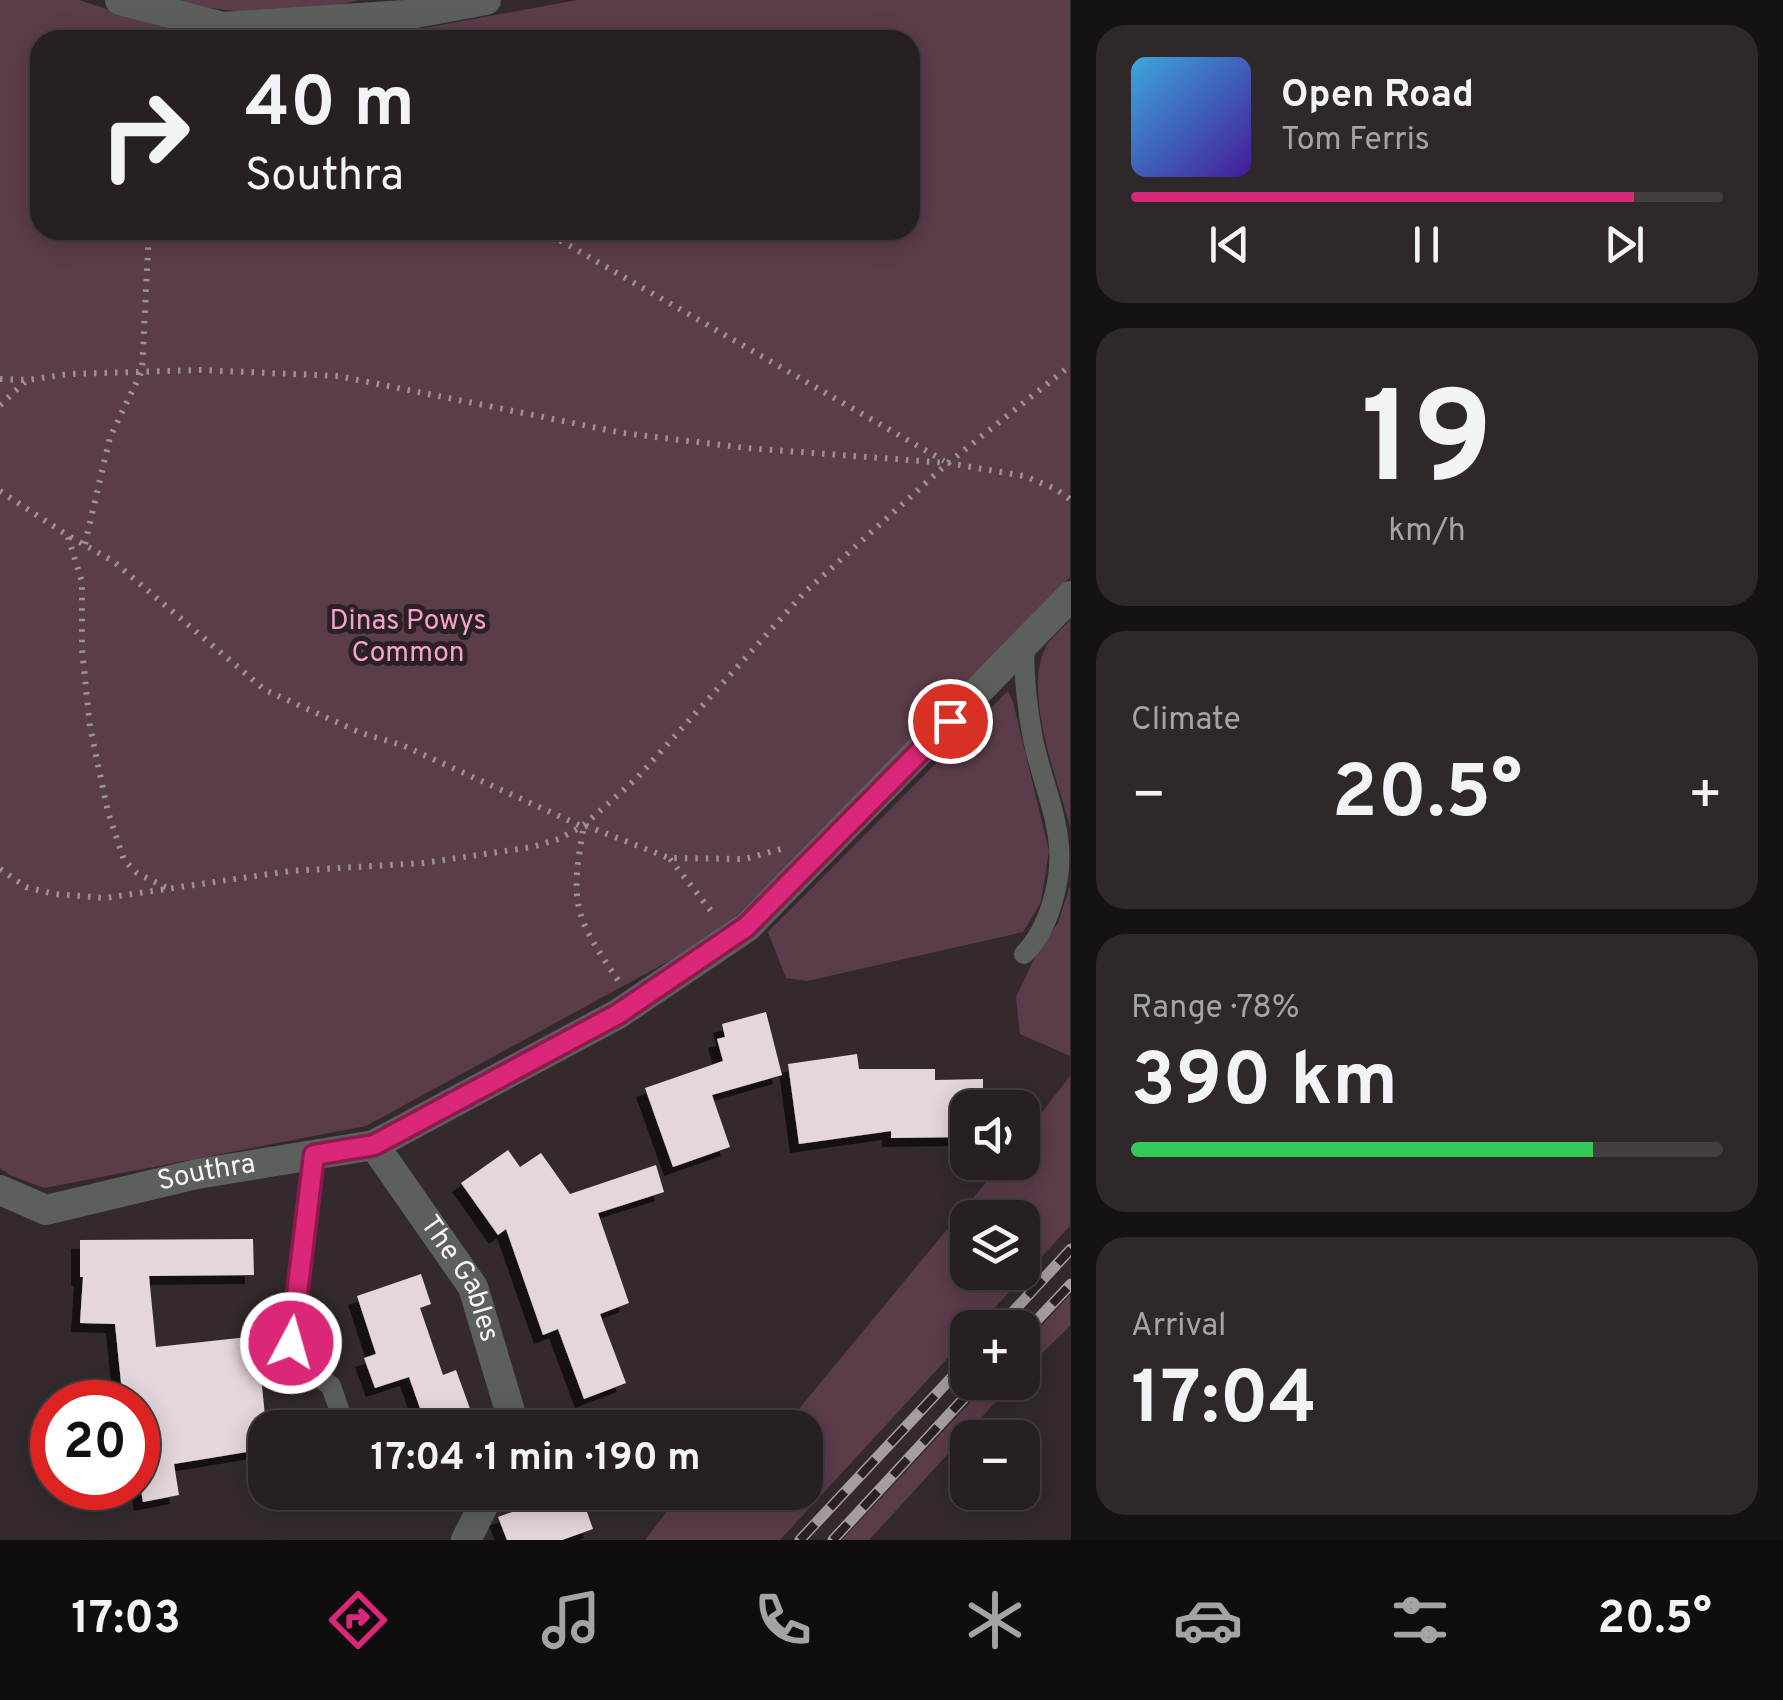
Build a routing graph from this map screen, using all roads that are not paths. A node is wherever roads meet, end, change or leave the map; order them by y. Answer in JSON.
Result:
{"nodes":[{"id":1,"x":120,"y":0,"type":"edge"},
{"id":2,"x":486,"y":0,"type":"edge"},
{"id":3,"x":1070,"y":596,"type":"edge"},
{"id":4,"x":1024,"y":646,"type":"junction"},
{"id":5,"x":1024,"y":954,"type":"dead end"},
{"id":6,"x":374,"y":1145,"type":"junction"},
{"id":7,"x":314,"y":1155,"type":"junction"},
{"id":8,"x":0,"y":1190,"type":"edge"},
{"id":9,"x":339,"y":1409,"type":"dead end"},
{"id":10,"x":510,"y":1410,"type":"edge"},
{"id":11,"x":481,"y":1510,"type":"edge"},
{"id":12,"x":466,"y":1540,"type":"edge"}],
"edges":[{"from":1,"to":2,"type":"street"},
{"from":3,"to":4,"type":"street","name":"Southra"},
{"from":4,"to":5,"type":"lane"},
{"from":4,"to":6,"type":"street","name":"Southra"},
{"from":6,"to":7,"type":"street","name":"Southra"},
{"from":6,"to":10,"type":"street","name":"The Gables"},
{"from":7,"to":8,"type":"street","name":"Southra"},
{"from":7,"to":9,"type":"lane"},
{"from":11,"to":12,"type":"street"}]}
